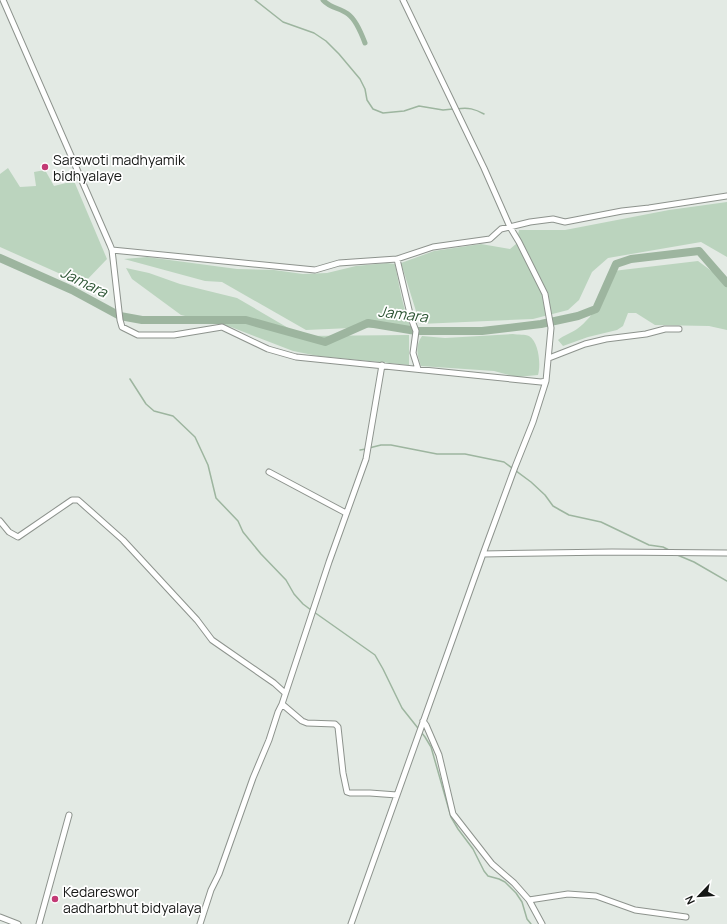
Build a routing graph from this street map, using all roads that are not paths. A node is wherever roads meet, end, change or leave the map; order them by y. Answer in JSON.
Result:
{"nodes":[{"id":1,"x":3,"y":0,"type":"edge"},
{"id":2,"x":403,"y":0,"type":"edge"},
{"id":3,"x":727,"y":196,"type":"edge"},
{"id":4,"x":510,"y":228,"type":"junction"},
{"id":5,"x":112,"y":250,"type":"junction"},
{"id":6,"x":397,"y":259,"type":"junction"},
{"id":7,"x":679,"y":329,"type":"dead end"},
{"id":8,"x":549,"y":358,"type":"junction"},
{"id":9,"x":382,"y":365,"type":"junction"},
{"id":10,"x":418,"y":368,"type":"junction"},
{"id":11,"x":546,"y":381,"type":"junction"},
{"id":12,"x":269,"y":472,"type":"dead end"},
{"id":13,"x":346,"y":513,"type":"junction"},
{"id":14,"x":0,"y":521,"type":"edge"},
{"id":15,"x":727,"y":553,"type":"edge"},
{"id":16,"x":483,"y":554,"type":"junction"},
{"id":17,"x":285,"y":693,"type":"junction"},
{"id":18,"x":282,"y":704,"type":"junction"},
{"id":19,"x":423,"y":721,"type":"junction"},
{"id":20,"x":397,"y":796,"type":"junction"},
{"id":21,"x":69,"y":815,"type":"dead end"},
{"id":22,"x":529,"y":900,"type":"junction"},
{"id":23,"x":0,"y":917,"type":"edge"},
{"id":24,"x":686,"y":917,"type":"dead end"},
{"id":25,"x":18,"y":924,"type":"edge"},
{"id":26,"x":39,"y":924,"type":"edge"},
{"id":27,"x":200,"y":924,"type":"edge"},
{"id":28,"x":351,"y":924,"type":"edge"},
{"id":29,"x":542,"y":924,"type":"edge"}],
"edges":[{"from":1,"to":5,"type":"street"},
{"from":2,"to":4,"type":"street"},
{"from":3,"to":4,"type":"street"},
{"from":4,"to":6,"type":"street"},
{"from":4,"to":8,"type":"street"},
{"from":5,"to":6,"type":"street"},
{"from":5,"to":9,"type":"street"},
{"from":6,"to":10,"type":"street"},
{"from":7,"to":8,"type":"street"},
{"from":8,"to":11,"type":"street"},
{"from":9,"to":10,"type":"street"},
{"from":9,"to":13,"type":"street"},
{"from":10,"to":11,"type":"street"},
{"from":11,"to":16,"type":"street"},
{"from":12,"to":13,"type":"street"},
{"from":13,"to":17,"type":"street"},
{"from":14,"to":17,"type":"street"},
{"from":15,"to":16,"type":"street"},
{"from":16,"to":19,"type":"street"},
{"from":17,"to":18,"type":"street"},
{"from":18,"to":20,"type":"street"},
{"from":18,"to":27,"type":"street"},
{"from":19,"to":20,"type":"street"},
{"from":19,"to":22,"type":"street"},
{"from":20,"to":28,"type":"street"},
{"from":21,"to":26,"type":"street"},
{"from":22,"to":24,"type":"street"},
{"from":22,"to":29,"type":"street"},
{"from":23,"to":25,"type":"street"}]}
